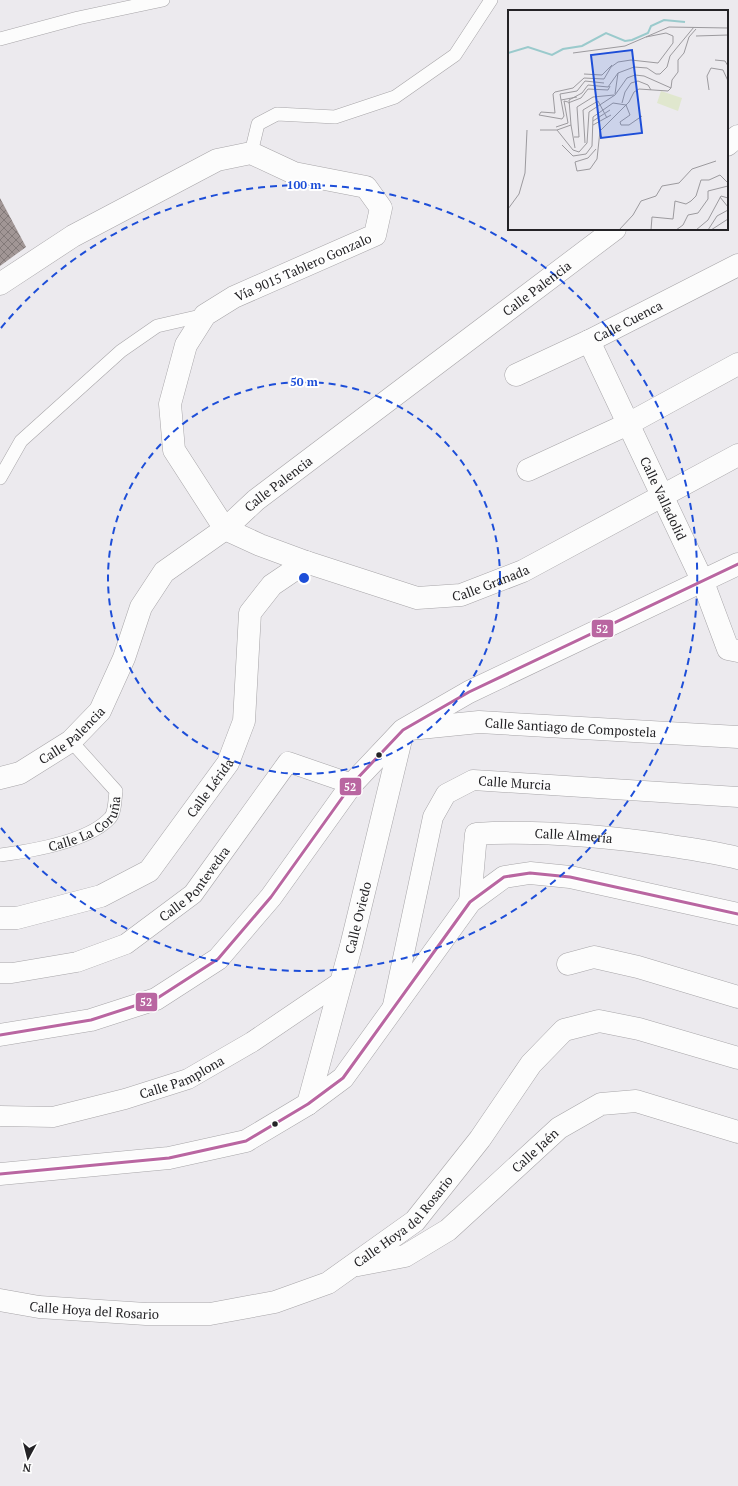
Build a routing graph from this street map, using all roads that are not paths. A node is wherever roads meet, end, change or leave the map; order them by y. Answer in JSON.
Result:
{"nodes":[{"id":1,"x":163,"y":0,"type":"edge"},
{"id":2,"x":491,"y":0,"type":"edge"},
{"id":3,"x":0,"y":39,"type":"edge"},
{"id":4,"x":738,"y":136,"type":"edge"},
{"id":5,"x":728,"y":144,"type":"edge"},
{"id":6,"x":250,"y":153,"type":"junction"},
{"id":7,"x":614,"y":230,"type":"edge"},
{"id":8,"x":738,"y":266,"type":"edge"},
{"id":9,"x":0,"y":284,"type":"edge"},
{"id":10,"x":205,"y":315,"type":"junction"},
{"id":11,"x":589,"y":341,"type":"junction"},
{"id":12,"x":738,"y":364,"type":"edge"},
{"id":13,"x":516,"y":375,"type":"dead end"},
{"id":14,"x":628,"y":424,"type":"junction"},
{"id":15,"x":738,"y":454,"type":"edge"},
{"id":16,"x":528,"y":470,"type":"dead end"},
{"id":17,"x":0,"y":478,"type":"edge"},
{"id":18,"x":663,"y":497,"type":"junction"},
{"id":19,"x":225,"y":529,"type":"junction"},
{"id":20,"x":306,"y":562,"type":"junction"},
{"id":21,"x":738,"y":564,"type":"edge"},
{"id":22,"x":702,"y":582,"type":"junction"},
{"id":23,"x":738,"y":651,"type":"edge"},
{"id":24,"x":403,"y":730,"type":"junction"},
{"id":25,"x":738,"y":737,"type":"edge"},
{"id":26,"x":71,"y":741,"type":"junction"},
{"id":27,"x":0,"y":778,"type":"edge"},
{"id":28,"x":352,"y":784,"type":"junction"},
{"id":29,"x":738,"y":797,"type":"edge"},
{"id":30,"x":0,"y":855,"type":"edge"},
{"id":31,"x":738,"y":858,"type":"edge"},
{"id":32,"x":470,"y":902,"type":"junction"},
{"id":33,"x":738,"y":914,"type":"edge"},
{"id":34,"x":0,"y":918,"type":"edge"},
{"id":35,"x":568,"y":964,"type":"dead end"},
{"id":36,"x":0,"y":973,"type":"edge"},
{"id":37,"x":342,"y":981,"type":"junction"},
{"id":38,"x":738,"y":997,"type":"edge"},
{"id":39,"x":392,"y":1010,"type":"junction"},
{"id":40,"x":0,"y":1035,"type":"edge"},
{"id":41,"x":738,"y":1058,"type":"edge"},
{"id":42,"x":308,"y":1104,"type":"junction"},
{"id":43,"x":0,"y":1116,"type":"edge"},
{"id":44,"x":738,"y":1132,"type":"edge"},
{"id":45,"x":0,"y":1174,"type":"edge"},
{"id":46,"x":351,"y":1266,"type":"junction"},
{"id":47,"x":0,"y":1300,"type":"edge"}],
"edges":[{"from":1,"to":3,"type":"lane"},
{"from":2,"to":6,"type":"lane"},
{"from":4,"to":5,"type":"street"},
{"from":6,"to":9,"type":"street"},
{"from":6,"to":10,"type":"street","name":"Vía 9015 Tablero Gonzalo"},
{"from":7,"to":19,"type":"street","name":"Calle Palencia"},
{"from":8,"to":11,"type":"street","name":"Calle Cuenca"},
{"from":10,"to":17,"type":"lane","name":"Vía 9015 Tablero Gonzalo"},
{"from":10,"to":19,"type":"street","name":"Vía 9015 Tablero Gonzalo"},
{"from":11,"to":13,"type":"street","name":"Calle Cuenca"},
{"from":11,"to":14,"type":"street","name":"Calle Valladolid"},
{"from":12,"to":14,"type":"street"},
{"from":14,"to":16,"type":"street"},
{"from":14,"to":18,"type":"street","name":"Calle Valladolid"},
{"from":15,"to":18,"type":"street","name":"Calle Granada"},
{"from":18,"to":20,"type":"street","name":"Calle Granada"},
{"from":18,"to":22,"type":"street","name":"Calle Valladolid"},
{"from":19,"to":20,"type":"street","name":"Calle Granada"},
{"from":19,"to":26,"type":"street","name":"Calle Palencia"},
{"from":20,"to":34,"type":"street","name":"Calle Lérida"},
{"from":21,"to":22,"type":"street"},
{"from":22,"to":23,"type":"street","name":"Calle Valladolid"},
{"from":22,"to":24,"type":"street"},
{"from":24,"to":25,"type":"street","name":"Calle Santiago de Compostela"},
{"from":24,"to":28,"type":"street"},
{"from":24,"to":37,"type":"street","name":"Calle Oviedo"},
{"from":26,"to":27,"type":"street","name":"Calle Palencia"},
{"from":26,"to":30,"type":"lane","name":"Calle La Coruña"},
{"from":28,"to":36,"type":"street","name":"Calle Pontevedra"},
{"from":28,"to":40,"type":"street"},
{"from":29,"to":39,"type":"street","name":"Calle Murcia"},
{"from":31,"to":32,"type":"street","name":"Calle Almería"},
{"from":32,"to":33,"type":"street"},
{"from":32,"to":39,"type":"street"},
{"from":35,"to":38,"type":"street"},
{"from":37,"to":42,"type":"street","name":"Calle Oviedo"},
{"from":37,"to":43,"type":"street","name":"Calle Pamplona"},
{"from":39,"to":42,"type":"street"},
{"from":41,"to":46,"type":"street","name":"Calle Hoya del Rosario"},
{"from":42,"to":45,"type":"street"},
{"from":44,"to":46,"type":"street","name":"Calle Jaén"},
{"from":46,"to":47,"type":"street","name":"Calle Hoya del Rosario"}]}
